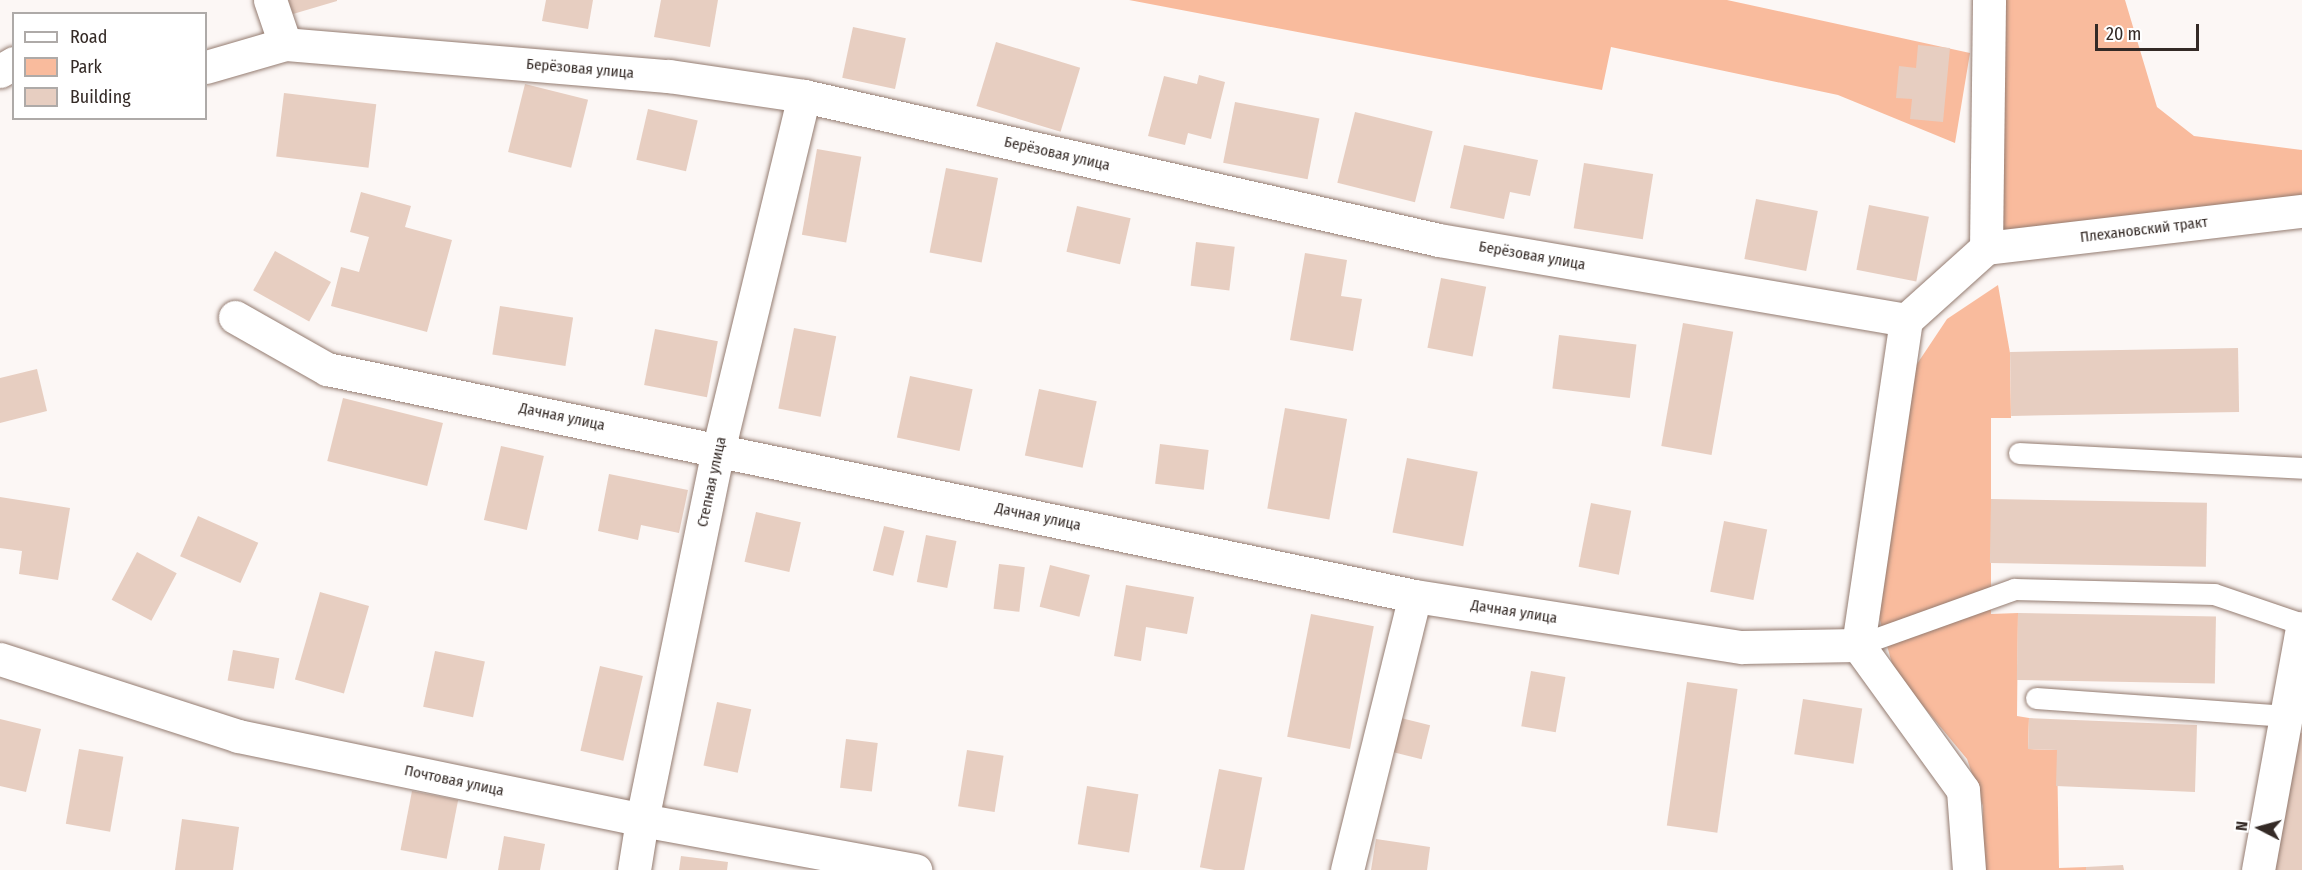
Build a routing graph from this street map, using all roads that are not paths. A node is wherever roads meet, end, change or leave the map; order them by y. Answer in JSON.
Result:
{"nodes":[{"id":1,"x":270,"y":0,"type":"edge"},
{"id":2,"x":1989,"y":0,"type":"edge"},
{"id":3,"x":285,"y":44,"type":"junction"},
{"id":4,"x":207,"y":67,"type":"edge"},
{"id":5,"x":804,"y":96,"type":"junction"},
{"id":6,"x":2302,"y":211,"type":"edge"},
{"id":7,"x":1986,"y":248,"type":"junction"},
{"id":8,"x":235,"y":317,"type":"dead end"},
{"id":9,"x":1906,"y":320,"type":"junction"},
{"id":10,"x":718,"y":451,"type":"junction"},
{"id":11,"x":2019,"y":453,"type":"dead end"},
{"id":12,"x":2302,"y":468,"type":"edge"},
{"id":13,"x":1415,"y":596,"type":"junction"},
{"id":14,"x":2302,"y":626,"type":"edge"},
{"id":15,"x":1858,"y":645,"type":"junction"},
{"id":16,"x":0,"y":659,"type":"edge"},
{"id":17,"x":2036,"y":698,"type":"dead end"},
{"id":18,"x":2286,"y":716,"type":"junction"},
{"id":19,"x":642,"y":820,"type":"junction"},
{"id":20,"x":634,"y":870,"type":"edge"},
{"id":21,"x":915,"y":870,"type":"edge"},
{"id":22,"x":1347,"y":870,"type":"edge"},
{"id":23,"x":1969,"y":870,"type":"edge"},
{"id":24,"x":2258,"y":870,"type":"edge"}],
"edges":[{"from":1,"to":3,"type":"street"},
{"from":2,"to":7,"type":"street"},
{"from":3,"to":4,"type":"street","name":"Берёзовая улица"},
{"from":3,"to":5,"type":"street","name":"Берёзовая улица"},
{"from":5,"to":9,"type":"street","name":"Берёзовая улица"},
{"from":5,"to":10,"type":"street","name":"Степная улица"},
{"from":6,"to":7,"type":"street","name":"Плехановский тракт"},
{"from":7,"to":9,"type":"street"},
{"from":8,"to":10,"type":"street","name":"Дачная улица"},
{"from":9,"to":15,"type":"street"},
{"from":10,"to":13,"type":"street","name":"Дачная улица"},
{"from":10,"to":19,"type":"street","name":"Степная улица"},
{"from":11,"to":12,"type":"lane"},
{"from":13,"to":15,"type":"street","name":"Дачная улица"},
{"from":13,"to":22,"type":"street"},
{"from":14,"to":15,"type":"lane"},
{"from":14,"to":18,"type":"street"},
{"from":15,"to":23,"type":"street"},
{"from":16,"to":19,"type":"street","name":"Почтовая улица"},
{"from":17,"to":18,"type":"lane"},
{"from":18,"to":24,"type":"street"},
{"from":19,"to":20,"type":"street","name":"Степная улица"},
{"from":19,"to":21,"type":"street","name":"Почтовая улица"}]}
